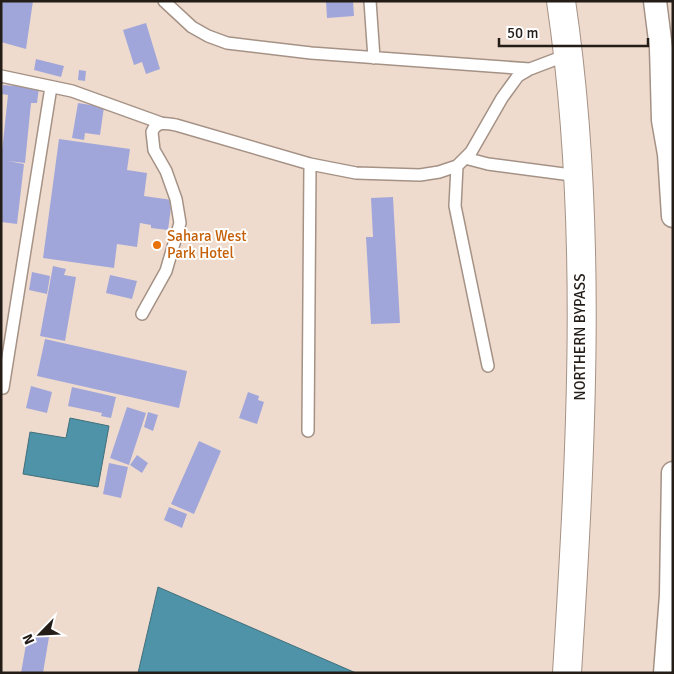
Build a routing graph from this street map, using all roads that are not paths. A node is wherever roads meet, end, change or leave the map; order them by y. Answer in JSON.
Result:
{"nodes":[{"id":1,"x":164,"y":1,"type":"edge"},
{"id":2,"x":370,"y":1,"type":"edge"},
{"id":3,"x":561,"y":1,"type":"edge"},
{"id":4,"x":655,"y":1,"type":"edge"},
{"id":5,"x":569,"y":54,"type":"junction"},
{"id":6,"x":374,"y":58,"type":"junction"},
{"id":7,"x":530,"y":69,"type":"junction"},
{"id":8,"x":1,"y":76,"type":"edge"},
{"id":9,"x":51,"y":86,"type":"junction"},
{"id":10,"x":668,"y":121,"type":"edge"},
{"id":11,"x":161,"y":123,"type":"junction"},
{"id":12,"x":461,"y":162,"type":"junction"},
{"id":13,"x":310,"y":164,"type":"junction"},
{"id":14,"x":579,"y":176,"type":"junction"},
{"id":15,"x":673,"y":216,"type":"edge"},
{"id":16,"x":142,"y":314,"type":"dead end"},
{"id":17,"x":488,"y":366,"type":"dead end"},
{"id":18,"x":3,"y":388,"type":"dead end"},
{"id":19,"x":308,"y":431,"type":"dead end"},
{"id":20,"x":673,"y":473,"type":"edge"},
{"id":21,"x":672,"y":595,"type":"edge"},
{"id":22,"x":567,"y":673,"type":"edge"},
{"id":23,"x":665,"y":673,"type":"edge"}],
"edges":[{"from":1,"to":6,"type":"lane"},
{"from":2,"to":6,"type":"lane"},
{"from":3,"to":5,"type":"main road","name":"NORTHERN BYPASS"},
{"from":4,"to":10,"type":"street"},
{"from":5,"to":7,"type":"lane"},
{"from":5,"to":14,"type":"main road","name":"NORTHERN BYPASS"},
{"from":6,"to":7,"type":"lane"},
{"from":7,"to":12,"type":"lane"},
{"from":8,"to":9,"type":"lane"},
{"from":9,"to":11,"type":"lane"},
{"from":9,"to":18,"type":"lane"},
{"from":10,"to":15,"type":"street"},
{"from":11,"to":13,"type":"lane"},
{"from":11,"to":16,"type":"lane"},
{"from":12,"to":13,"type":"lane"},
{"from":12,"to":14,"type":"lane"},
{"from":12,"to":17,"type":"lane"},
{"from":13,"to":19,"type":"lane"},
{"from":14,"to":22,"type":"main road","name":"NORTHERN BYPASS"},
{"from":20,"to":21,"type":"street"},
{"from":21,"to":23,"type":"street"}]}
